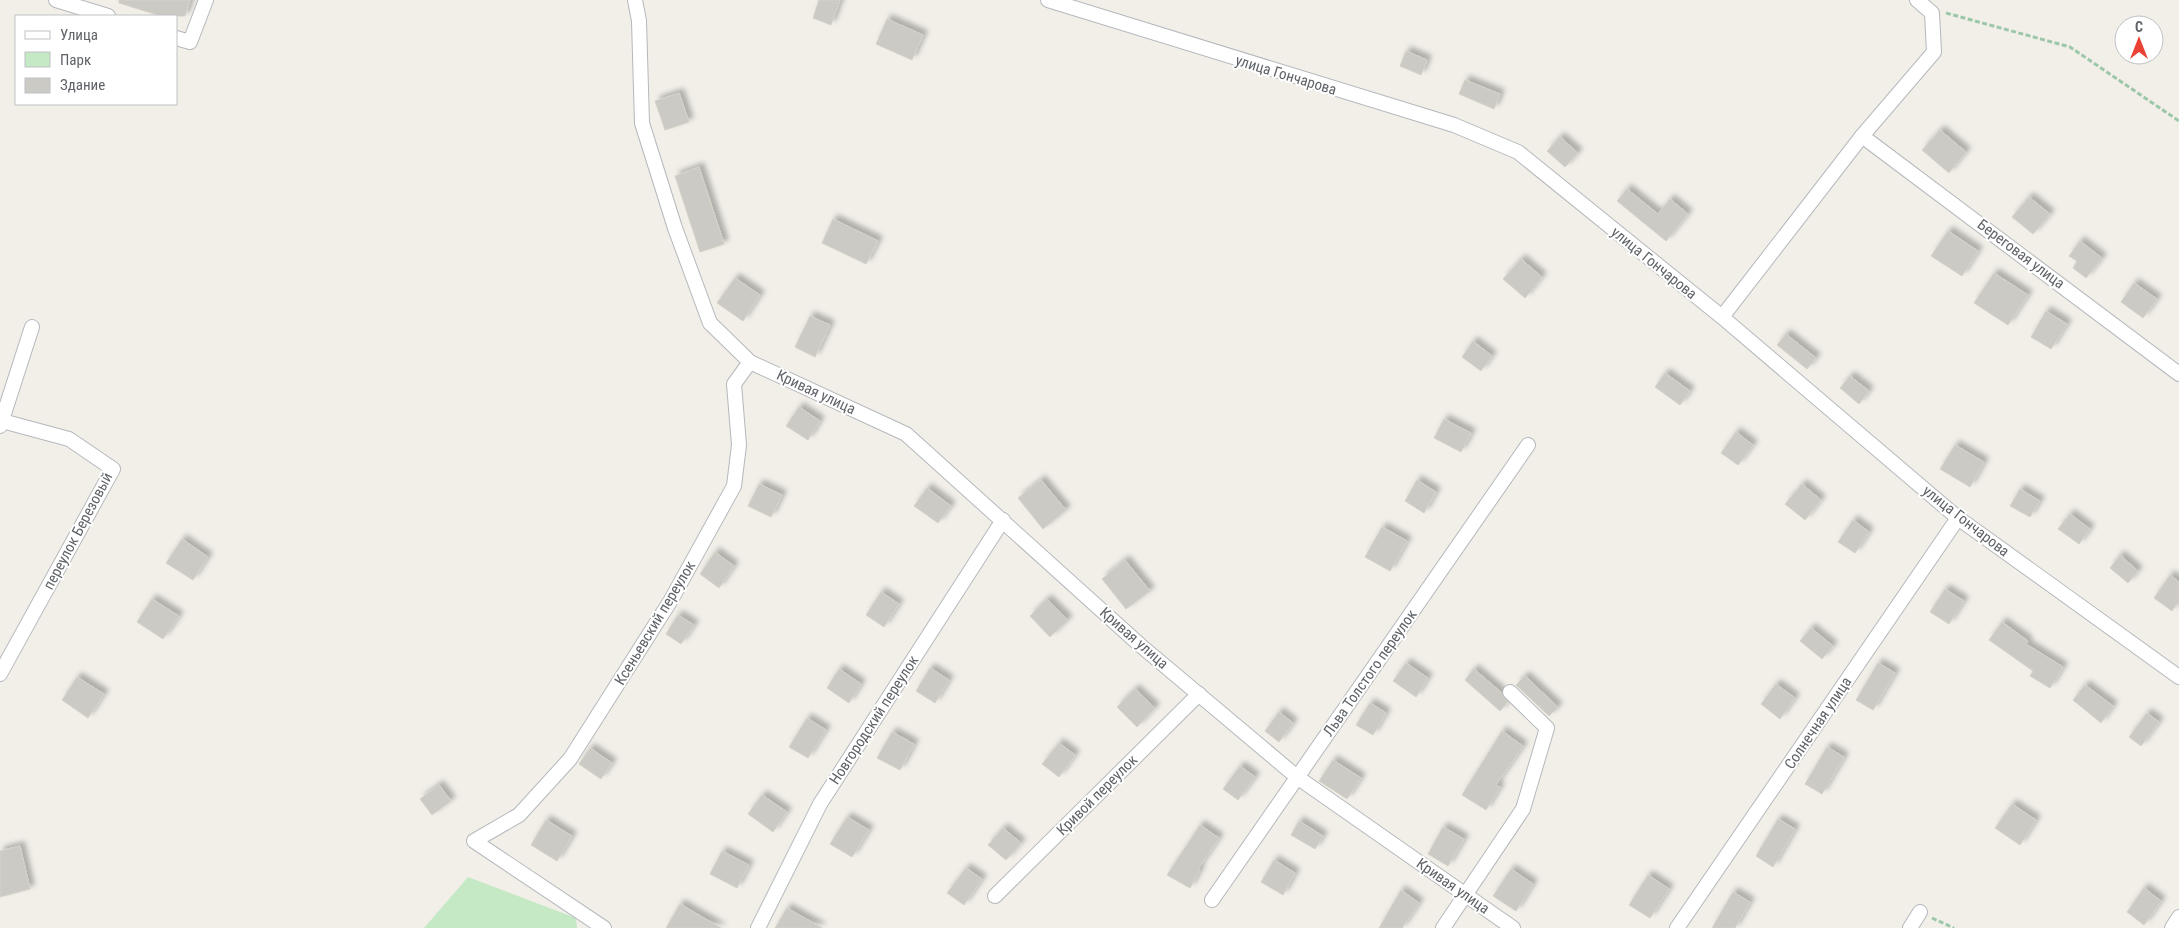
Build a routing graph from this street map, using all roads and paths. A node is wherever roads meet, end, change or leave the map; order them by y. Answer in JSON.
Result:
{"nodes":[{"id":1,"x":56,"y":0,"type":"edge"},
{"id":2,"x":206,"y":0,"type":"edge"},
{"id":3,"x":635,"y":0,"type":"edge"},
{"id":4,"x":1048,"y":0,"type":"edge"},
{"id":5,"x":1917,"y":0,"type":"edge"},
{"id":6,"x":1943,"y":12,"type":"dead end"},
{"id":7,"x":105,"y":15,"type":"edge"},
{"id":8,"x":178,"y":39,"type":"edge"},
{"id":9,"x":2179,"y":121,"type":"edge"},
{"id":10,"x":1862,"y":136,"type":"junction"},
{"id":11,"x":1722,"y":318,"type":"junction"},
{"id":12,"x":32,"y":327,"type":"dead end"},
{"id":13,"x":750,"y":362,"type":"junction"},
{"id":14,"x":2179,"y":374,"type":"edge"},
{"id":15,"x":1,"y":424,"type":"edge"},
{"id":16,"x":1528,"y":445,"type":"dead end"},
{"id":17,"x":1958,"y":518,"type":"junction"},
{"id":18,"x":1003,"y":520,"type":"junction"},
{"id":19,"x":0,"y":674,"type":"edge"},
{"id":20,"x":2179,"y":677,"type":"edge"},
{"id":21,"x":1510,"y":692,"type":"dead end"},
{"id":22,"x":1199,"y":694,"type":"junction"},
{"id":23,"x":1297,"y":778,"type":"junction"},
{"id":24,"x":1466,"y":895,"type":"junction"},
{"id":25,"x":995,"y":896,"type":"dead end"},
{"id":26,"x":1212,"y":900,"type":"dead end"},
{"id":27,"x":1920,"y":912,"type":"joint"},
{"id":28,"x":2179,"y":917,"type":"edge"},
{"id":29,"x":604,"y":928,"type":"edge"},
{"id":30,"x":758,"y":928,"type":"edge"},
{"id":31,"x":1443,"y":928,"type":"edge"},
{"id":32,"x":1513,"y":928,"type":"edge"},
{"id":33,"x":1677,"y":928,"type":"edge"},
{"id":34,"x":1910,"y":928,"type":"edge"},
{"id":35,"x":1954,"y":928,"type":"edge"},
{"id":36,"x":2172,"y":928,"type":"edge"}],
"edges":[{"from":1,"to":7,"type":"street"},
{"from":2,"to":8,"type":"street"},
{"from":3,"to":13,"type":"street","name":"Кривая улица"},
{"from":4,"to":11,"type":"street","name":"улица Гончарова"},
{"from":5,"to":10,"type":"street"},
{"from":6,"to":9,"type":"path"},
{"from":10,"to":11,"type":"street"},
{"from":10,"to":14,"type":"street","name":"Береговая улица"},
{"from":11,"to":17,"type":"street","name":"улица Гончарова"},
{"from":12,"to":15,"type":"street","name":"переулок Березовый"},
{"from":13,"to":18,"type":"street","name":"Кривая улица"},
{"from":13,"to":29,"type":"street","name":"Ксеньевский переулок"},
{"from":15,"to":19,"type":"street","name":"переулок Березовый"},
{"from":16,"to":23,"type":"street","name":"Льва Толстого переулок"},
{"from":17,"to":20,"type":"street","name":"улица Гончарова"},
{"from":17,"to":33,"type":"street","name":"Солнечная улица"},
{"from":18,"to":22,"type":"street","name":"Кривая улица"},
{"from":18,"to":30,"type":"street","name":"Новгородский переулок"},
{"from":21,"to":24,"type":"street"},
{"from":22,"to":23,"type":"street","name":"Кривая улица"},
{"from":22,"to":25,"type":"street","name":"Кривой переулок"},
{"from":23,"to":24,"type":"street","name":"Кривая улица"},
{"from":23,"to":26,"type":"street","name":"Льва Толстого переулок"},
{"from":24,"to":31,"type":"street"},
{"from":24,"to":32,"type":"street","name":"Кривая улица"},
{"from":27,"to":34,"type":"street"},
{"from":27,"to":35,"type":"path"},
{"from":28,"to":36,"type":"street"}]}
